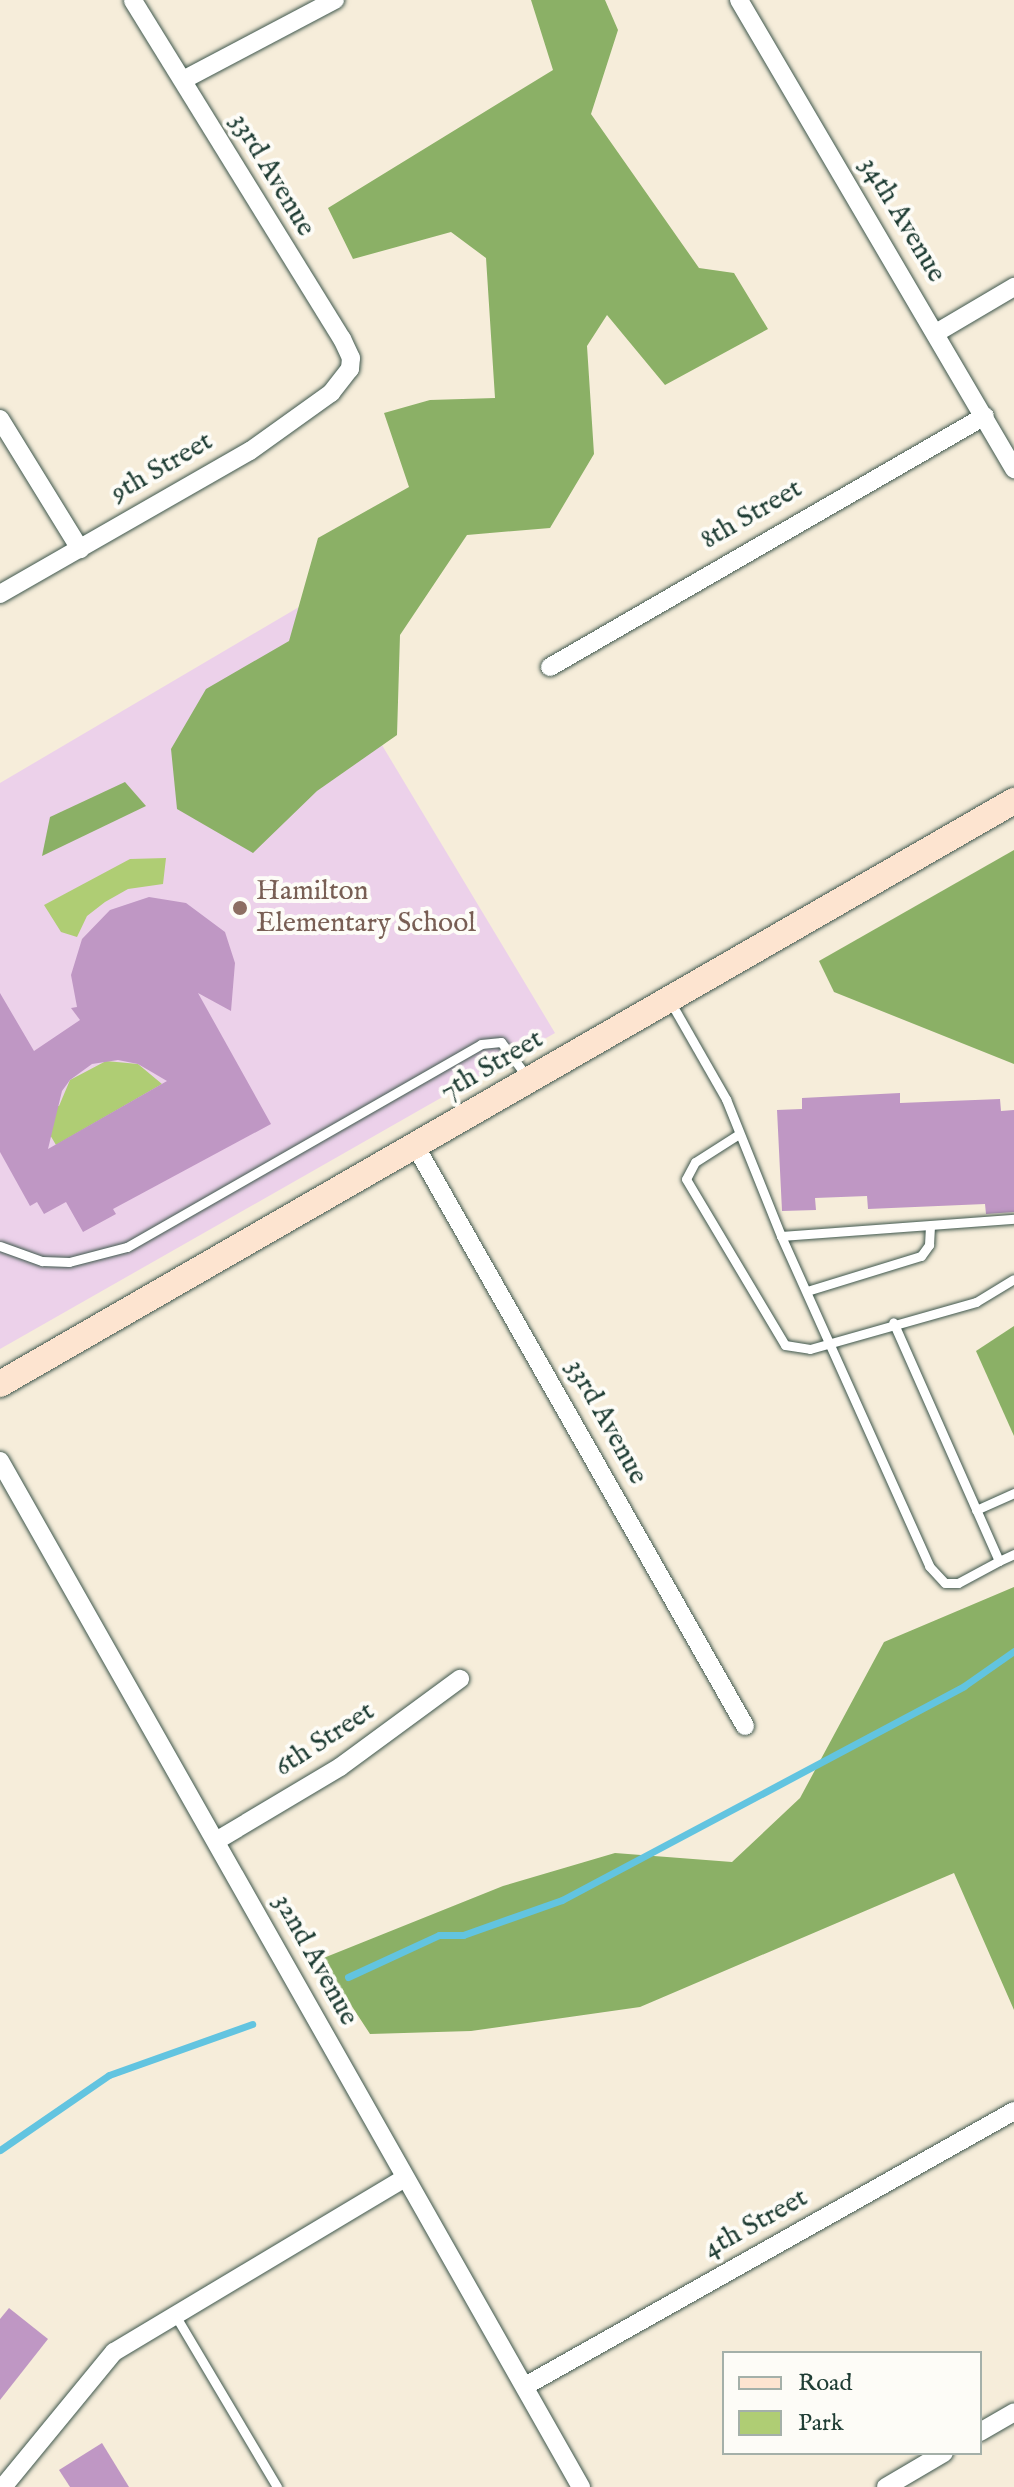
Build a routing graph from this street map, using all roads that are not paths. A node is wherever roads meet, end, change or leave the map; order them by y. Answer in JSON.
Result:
{"nodes":[{"id":1,"x":133,"y":0,"type":"edge"},
{"id":2,"x":335,"y":0,"type":"edge"},
{"id":3,"x":739,"y":0,"type":"edge"},
{"id":4,"x":183,"y":80,"type":"junction"},
{"id":5,"x":1014,"y":287,"type":"edge"},
{"id":6,"x":936,"y":333,"type":"junction"},
{"id":7,"x":345,"y":381,"type":"joint"},
{"id":8,"x":985,"y":416,"type":"junction"},
{"id":9,"x":0,"y":419,"type":"edge"},
{"id":10,"x":1014,"y":469,"type":"edge"},
{"id":11,"x":80,"y":549,"type":"junction"},
{"id":12,"x":0,"y":594,"type":"edge"},
{"id":13,"x":550,"y":667,"type":"dead end"},
{"id":14,"x":1014,"y":801,"type":"edge"},
{"id":15,"x":670,"y":1002,"type":"junction"},
{"id":16,"x":530,"y":1081,"type":"junction"},
{"id":17,"x":739,"y":1134,"type":"junction"},
{"id":18,"x":416,"y":1147,"type":"junction"},
{"id":19,"x":1014,"y":1219,"type":"edge"},
{"id":20,"x":930,"y":1227,"type":"junction"},
{"id":21,"x":781,"y":1236,"type":"junction"},
{"id":22,"x":0,"y":1246,"type":"edge"},
{"id":23,"x":1014,"y":1279,"type":"edge"},
{"id":24,"x":807,"y":1291,"type":"junction"},
{"id":25,"x":893,"y":1322,"type":"junction"},
{"id":26,"x":829,"y":1340,"type":"junction"},
{"id":27,"x":0,"y":1384,"type":"edge"},
{"id":28,"x":0,"y":1461,"type":"edge"},
{"id":29,"x":1014,"y":1493,"type":"edge"},
{"id":30,"x":976,"y":1510,"type":"junction"},
{"id":31,"x":1014,"y":1554,"type":"edge"},
{"id":32,"x":999,"y":1561,"type":"junction"},
{"id":33,"x":460,"y":1679,"type":"dead end"},
{"id":34,"x":745,"y":1726,"type":"dead end"},
{"id":35,"x":216,"y":1841,"type":"junction"},
{"id":36,"x":1014,"y":2111,"type":"edge"},
{"id":37,"x":405,"y":2178,"type":"junction"},
{"id":38,"x":174,"y":2312,"type":"junction"},
{"id":39,"x":527,"y":2385,"type":"junction"},
{"id":40,"x":1014,"y":2412,"type":"edge"},
{"id":41,"x":982,"y":2431,"type":"edge"},
{"id":42,"x":941,"y":2455,"type":"edge"},
{"id":43,"x":3,"y":2487,"type":"edge"},
{"id":44,"x":277,"y":2487,"type":"edge"},
{"id":45,"x":581,"y":2487,"type":"edge"},
{"id":46,"x":886,"y":2487,"type":"edge"}],
"edges":[{"from":1,"to":4,"type":"street","name":"33rd Avenue"},
{"from":2,"to":4,"type":"street"},
{"from":3,"to":6,"type":"street","name":"34th Avenue"},
{"from":4,"to":7,"type":"street","name":"33rd Avenue"},
{"from":5,"to":6,"type":"street"},
{"from":6,"to":8,"type":"street","name":"34th Avenue"},
{"from":7,"to":11,"type":"street","name":"9th Street"},
{"from":8,"to":10,"type":"street","name":"34th Avenue"},
{"from":8,"to":13,"type":"street","name":"8th Street"},
{"from":9,"to":11,"type":"street"},
{"from":11,"to":12,"type":"street","name":"9th Street"},
{"from":14,"to":15,"type":"street","name":"7th Street"},
{"from":15,"to":16,"type":"street","name":"7th Street"},
{"from":15,"to":17,"type":"lane"},
{"from":16,"to":18,"type":"street","name":"7th Street"},
{"from":16,"to":22,"type":"lane"},
{"from":17,"to":21,"type":"lane"},
{"from":17,"to":26,"type":"lane"},
{"from":18,"to":27,"type":"street","name":"7th Street"},
{"from":18,"to":34,"type":"street","name":"33rd Avenue"},
{"from":19,"to":20,"type":"lane"},
{"from":20,"to":21,"type":"lane"},
{"from":20,"to":24,"type":"lane"},
{"from":21,"to":24,"type":"lane"},
{"from":23,"to":25,"type":"lane"},
{"from":24,"to":26,"type":"lane"},
{"from":25,"to":26,"type":"lane"},
{"from":25,"to":30,"type":"lane"},
{"from":26,"to":32,"type":"lane"},
{"from":28,"to":35,"type":"street","name":"32nd Avenue"},
{"from":29,"to":30,"type":"lane"},
{"from":30,"to":32,"type":"lane"},
{"from":31,"to":32,"type":"lane"},
{"from":33,"to":35,"type":"street","name":"6th Street"},
{"from":35,"to":37,"type":"street","name":"32nd Avenue"},
{"from":36,"to":39,"type":"street","name":"4th Street"},
{"from":37,"to":38,"type":"street"},
{"from":37,"to":39,"type":"street","name":"32nd Avenue"},
{"from":38,"to":43,"type":"street"},
{"from":38,"to":44,"type":"lane"},
{"from":39,"to":45,"type":"street","name":"32nd Avenue"},
{"from":40,"to":41,"type":"street"},
{"from":42,"to":46,"type":"street"}]}
